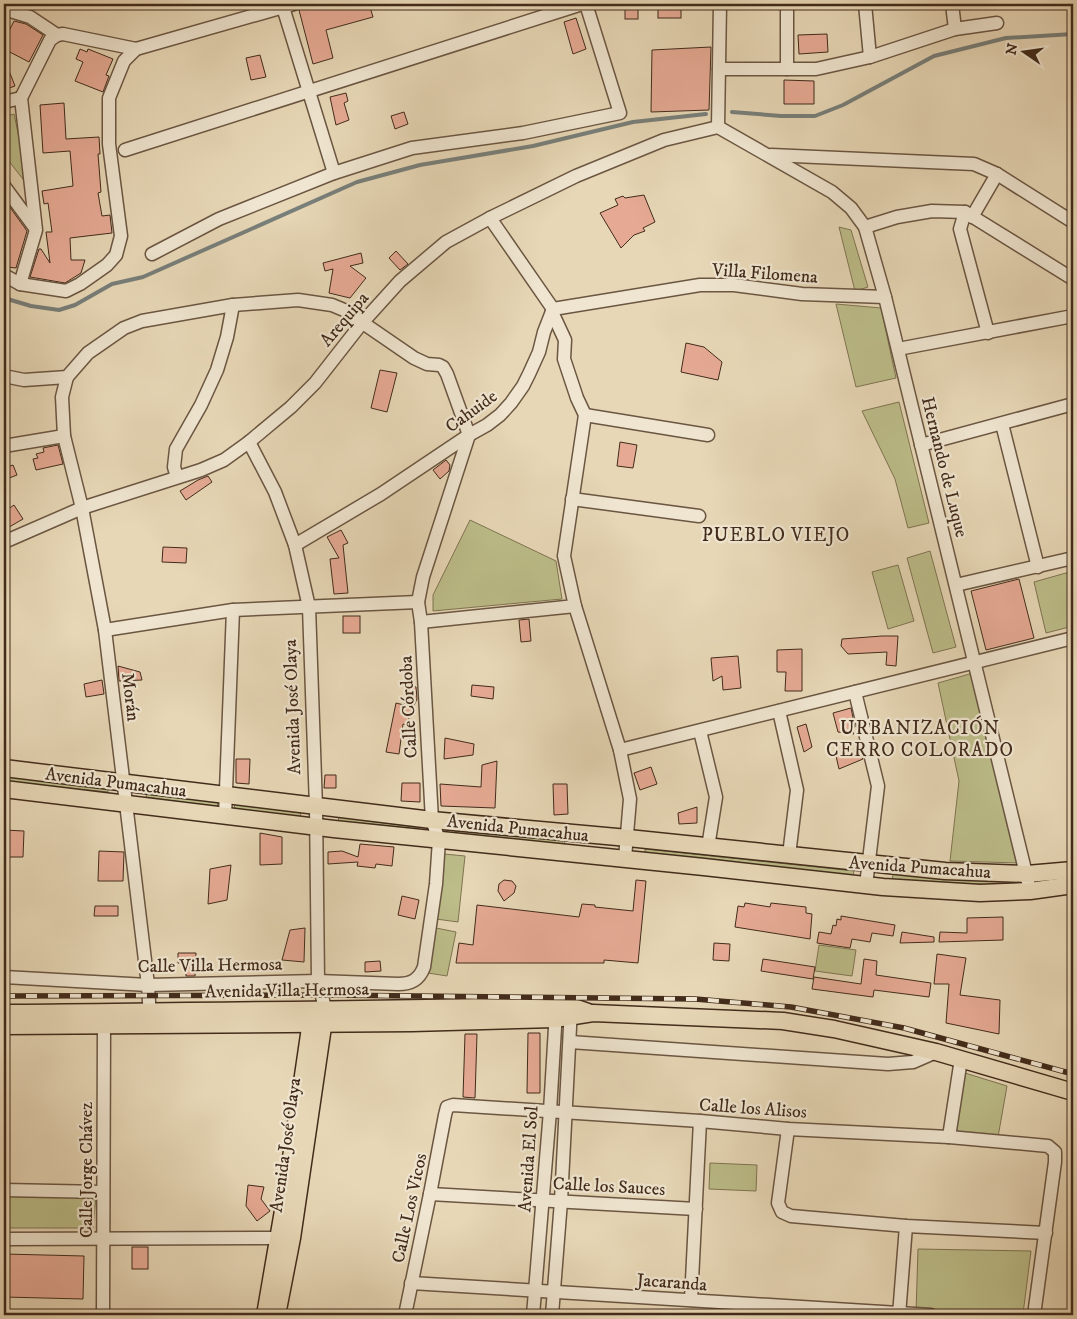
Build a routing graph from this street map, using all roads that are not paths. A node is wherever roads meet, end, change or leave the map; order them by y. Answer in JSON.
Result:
{"nodes":[{"id":1,"x":582,"y":4,"type":"edge"},
{"id":2,"x":586,"y":4,"type":"edge"},
{"id":3,"x":720,"y":4,"type":"edge"},
{"id":4,"x":787,"y":4,"type":"edge"},
{"id":5,"x":865,"y":4,"type":"edge"},
{"id":6,"x":952,"y":4,"type":"edge"},
{"id":7,"x":286,"y":5,"type":"edge"},
{"id":8,"x":4,"y":9,"type":"edge"},
{"id":9,"x":997,"y":23,"type":"dead end"},
{"id":10,"x":955,"y":29,"type":"junction"},
{"id":11,"x":57,"y":35,"type":"junction"},
{"id":12,"x":136,"y":49,"type":"junction"},
{"id":13,"x":870,"y":57,"type":"junction"},
{"id":14,"x":719,"y":69,"type":"junction"},
{"id":15,"x":787,"y":69,"type":"junction"},
{"id":16,"x":310,"y":91,"type":"junction"},
{"id":17,"x":21,"y":98,"type":"junction"},
{"id":18,"x":4,"y":102,"type":"edge"},
{"id":19,"x":718,"y":126,"type":"junction"},
{"id":20,"x":125,"y":150,"type":"dead end"},
{"id":21,"x":769,"y":155,"type":"junction"},
{"id":22,"x":334,"y":174,"type":"junction"},
{"id":23,"x":997,"y":174,"type":"junction"},
{"id":24,"x":4,"y":186,"type":"edge"},
{"id":25,"x":968,"y":214,"type":"junction"},
{"id":26,"x":490,"y":218,"type":"junction"},
{"id":27,"x":1073,"y":222,"type":"edge"},
{"id":28,"x":865,"y":227,"type":"junction"},
{"id":29,"x":36,"y":230,"type":"junction"},
{"id":30,"x":152,"y":254,"type":"dead end"},
{"id":31,"x":4,"y":275,"type":"edge"},
{"id":32,"x":1073,"y":279,"type":"edge"},
{"id":33,"x":20,"y":284,"type":"junction"},
{"id":34,"x":885,"y":297,"type":"junction"},
{"id":35,"x":233,"y":305,"type":"junction"},
{"id":36,"x":552,"y":310,"type":"junction"},
{"id":37,"x":1073,"y":316,"type":"edge"},
{"id":38,"x":362,"y":323,"type":"junction"},
{"id":39,"x":988,"y":333,"type":"junction"},
{"id":40,"x":898,"y":350,"type":"junction"},
{"id":41,"x":4,"y":376,"type":"edge"},
{"id":42,"x":67,"y":377,"type":"junction"},
{"id":43,"x":1073,"y":404,"type":"edge"},
{"id":44,"x":585,"y":415,"type":"junction"},
{"id":45,"x":1002,"y":424,"type":"junction"},
{"id":46,"x":469,"y":435,"type":"junction"},
{"id":47,"x":708,"y":435,"type":"dead end"},
{"id":48,"x":64,"y":436,"type":"junction"},
{"id":49,"x":249,"y":442,"type":"junction"},
{"id":50,"x":922,"y":445,"type":"junction"},
{"id":51,"x":4,"y":446,"type":"edge"},
{"id":52,"x":178,"y":477,"type":"junction"},
{"id":53,"x":572,"y":499,"type":"junction"},
{"id":54,"x":82,"y":508,"type":"junction"},
{"id":55,"x":699,"y":516,"type":"dead end"},
{"id":56,"x":4,"y":542,"type":"edge"},
{"id":57,"x":295,"y":545,"type":"junction"},
{"id":58,"x":1073,"y":558,"type":"edge"},
{"id":59,"x":1038,"y":567,"type":"junction"},
{"id":60,"x":956,"y":585,"type":"junction"},
{"id":61,"x":418,"y":602,"type":"junction"},
{"id":62,"x":575,"y":606,"type":"junction"},
{"id":63,"x":309,"y":607,"type":"junction"},
{"id":64,"x":233,"y":610,"type":"junction"},
{"id":65,"x":421,"y":622,"type":"junction"},
{"id":66,"x":105,"y":630,"type":"junction"},
{"id":67,"x":1073,"y":638,"type":"edge"},
{"id":68,"x":975,"y":662,"type":"junction"},
{"id":69,"x":855,"y":692,"type":"junction"},
{"id":70,"x":779,"y":711,"type":"junction"},
{"id":71,"x":700,"y":731,"type":"junction"},
{"id":72,"x":620,"y":750,"type":"junction"},
{"id":73,"x":4,"y":768,"type":"edge"},
{"id":74,"x":124,"y":782,"type":"junction"},
{"id":75,"x":4,"y":788,"type":"edge"},
{"id":76,"x":226,"y":795,"type":"junction"},
{"id":77,"x":126,"y":802,"type":"junction"},
{"id":78,"x":316,"y":807,"type":"junction"},
{"id":79,"x":225,"y":816,"type":"junction"},
{"id":80,"x":432,"y":820,"type":"junction"},
{"id":81,"x":316,"y":827,"type":"junction"},
{"id":82,"x":569,"y":832,"type":"junction"},
{"id":83,"x":628,"y":838,"type":"junction"},
{"id":84,"x":439,"y":840,"type":"junction"},
{"id":85,"x":708,"y":847,"type":"junction"},
{"id":86,"x":567,"y":854,"type":"junction"},
{"id":87,"x":789,"y":855,"type":"junction"},
{"id":88,"x":625,"y":858,"type":"junction"},
{"id":89,"x":869,"y":863,"type":"junction"},
{"id":90,"x":1073,"y":870,"type":"edge"},
{"id":91,"x":1028,"y":874,"type":"junction"},
{"id":92,"x":866,"y":885,"type":"junction"},
{"id":93,"x":1073,"y":886,"type":"edge"},
{"id":94,"x":1030,"y":891,"type":"junction"},
{"id":95,"x":4,"y":978,"type":"edge"},
{"id":96,"x":415,"y":980,"type":"joint"},
{"id":97,"x":318,"y":981,"type":"junction"},
{"id":98,"x":148,"y":985,"type":"junction"},
{"id":99,"x":4,"y":1012,"type":"edge"},
{"id":100,"x":563,"y":1012,"type":"junction"},
{"id":101,"x":318,"y":1016,"type":"junction"},
{"id":102,"x":150,"y":1018,"type":"junction"},
{"id":103,"x":104,"y":1025,"type":"junction"},
{"id":104,"x":4,"y":1026,"type":"edge"},
{"id":105,"x":570,"y":1042,"type":"junction"},
{"id":106,"x":936,"y":1052,"type":"junction"},
{"id":107,"x":961,"y":1059,"type":"junction"},
{"id":108,"x":1073,"y":1092,"type":"edge"},
{"id":109,"x":447,"y":1107,"type":"joint"},
{"id":110,"x":550,"y":1111,"type":"junction"},
{"id":111,"x":566,"y":1112,"type":"junction"},
{"id":112,"x":700,"y":1121,"type":"junction"},
{"id":113,"x":788,"y":1128,"type":"junction"},
{"id":114,"x":949,"y":1137,"type":"junction"},
{"id":115,"x":4,"y":1190,"type":"edge"},
{"id":116,"x":103,"y":1192,"type":"junction"},
{"id":117,"x":430,"y":1194,"type":"junction"},
{"id":118,"x":543,"y":1200,"type":"junction"},
{"id":119,"x":561,"y":1201,"type":"junction"},
{"id":120,"x":696,"y":1208,"type":"junction"},
{"id":121,"x":906,"y":1226,"type":"junction"},
{"id":122,"x":1046,"y":1233,"type":"junction"},
{"id":123,"x":285,"y":1238,"type":"junction"},
{"id":124,"x":4,"y":1239,"type":"edge"},
{"id":125,"x":103,"y":1239,"type":"junction"},
{"id":126,"x":411,"y":1283,"type":"junction"},
{"id":127,"x":535,"y":1290,"type":"junction"},
{"id":128,"x":555,"y":1292,"type":"junction"},
{"id":129,"x":692,"y":1300,"type":"junction"},
{"id":130,"x":725,"y":1309,"type":"edge"},
{"id":131,"x":899,"y":1314,"type":"edge"},
{"id":132,"x":103,"y":1315,"type":"edge"},
{"id":133,"x":265,"y":1315,"type":"edge"},
{"id":134,"x":277,"y":1315,"type":"edge"},
{"id":135,"x":405,"y":1315,"type":"edge"},
{"id":136,"x":532,"y":1315,"type":"edge"},
{"id":137,"x":552,"y":1315,"type":"edge"},
{"id":138,"x":931,"y":1315,"type":"edge"},
{"id":139,"x":1034,"y":1315,"type":"edge"}],
"edges":[{"from":1,"to":16,"type":"street"},
{"from":2,"to":22,"type":"street"},
{"from":3,"to":14,"type":"street"},
{"from":4,"to":15,"type":"street"},
{"from":5,"to":13,"type":"street"},
{"from":6,"to":10,"type":"street"},
{"from":7,"to":12,"type":"street"},
{"from":7,"to":16,"type":"street"},
{"from":8,"to":11,"type":"street"},
{"from":9,"to":10,"type":"street"},
{"from":10,"to":13,"type":"street"},
{"from":11,"to":12,"type":"street"},
{"from":11,"to":17,"type":"street"},
{"from":12,"to":33,"type":"street"},
{"from":13,"to":15,"type":"street"},
{"from":14,"to":15,"type":"street"},
{"from":14,"to":19,"type":"street"},
{"from":16,"to":20,"type":"street"},
{"from":16,"to":22,"type":"street"},
{"from":17,"to":18,"type":"street"},
{"from":17,"to":29,"type":"street"},
{"from":19,"to":21,"type":"street","name":"Hernando de Luque"},
{"from":19,"to":26,"type":"street","name":"Arequipa"},
{"from":21,"to":23,"type":"street"},
{"from":21,"to":28,"type":"street","name":"Hernando de Luque"},
{"from":22,"to":30,"type":"street"},
{"from":23,"to":25,"type":"street"},
{"from":23,"to":27,"type":"street"},
{"from":24,"to":29,"type":"street"},
{"from":25,"to":28,"type":"street"},
{"from":25,"to":32,"type":"street"},
{"from":25,"to":39,"type":"street"},
{"from":26,"to":36,"type":"street"},
{"from":26,"to":38,"type":"street","name":"Arequipa"},
{"from":28,"to":34,"type":"street","name":"Hernando de Luque"},
{"from":29,"to":33,"type":"street"},
{"from":31,"to":33,"type":"street"},
{"from":34,"to":36,"type":"street","name":"Villa Filomena"},
{"from":34,"to":40,"type":"street","name":"Hernando de Luque"},
{"from":35,"to":38,"type":"street"},
{"from":35,"to":42,"type":"street"},
{"from":35,"to":52,"type":"street"},
{"from":36,"to":44,"type":"street"},
{"from":36,"to":46,"type":"street","name":"Cahuide"},
{"from":37,"to":39,"type":"street"},
{"from":38,"to":46,"type":"street"},
{"from":38,"to":49,"type":"street","name":"Arequipa"},
{"from":39,"to":40,"type":"street"},
{"from":40,"to":50,"type":"street","name":"Hernando de Luque"},
{"from":41,"to":42,"type":"street"},
{"from":42,"to":48,"type":"street","name":"Morán"},
{"from":43,"to":45,"type":"street"},
{"from":44,"to":47,"type":"street"},
{"from":44,"to":53,"type":"street"},
{"from":45,"to":50,"type":"street"},
{"from":45,"to":59,"type":"street"},
{"from":46,"to":57,"type":"street","name":"Cahuide"},
{"from":46,"to":61,"type":"street","name":"Calle Córdoba"},
{"from":48,"to":51,"type":"street"},
{"from":48,"to":54,"type":"street","name":"Morán"},
{"from":49,"to":52,"type":"street","name":"Arequipa"},
{"from":49,"to":57,"type":"street","name":"Avenida José Olaya"},
{"from":50,"to":60,"type":"street","name":"Hernando de Luque"},
{"from":52,"to":54,"type":"street","name":"Arequipa"},
{"from":53,"to":55,"type":"street"},
{"from":53,"to":62,"type":"street"},
{"from":54,"to":56,"type":"street","name":"Arequipa"},
{"from":54,"to":66,"type":"street","name":"Morán"},
{"from":57,"to":63,"type":"street","name":"Avenida José Olaya"},
{"from":58,"to":59,"type":"street"},
{"from":59,"to":60,"type":"street"},
{"from":60,"to":68,"type":"street","name":"Hernando de Luque"},
{"from":61,"to":63,"type":"street"},
{"from":61,"to":65,"type":"street","name":"Calle Córdoba"},
{"from":62,"to":65,"type":"street"},
{"from":62,"to":72,"type":"street"},
{"from":63,"to":64,"type":"street"},
{"from":63,"to":78,"type":"street","name":"Avenida José Olaya"},
{"from":64,"to":66,"type":"street"},
{"from":64,"to":76,"type":"street"},
{"from":65,"to":80,"type":"street","name":"Calle Córdoba"},
{"from":66,"to":74,"type":"street","name":"Morán"},
{"from":67,"to":68,"type":"street"},
{"from":68,"to":69,"type":"street"},
{"from":68,"to":91,"type":"street","name":"Hernando de Luque"},
{"from":69,"to":70,"type":"street"},
{"from":69,"to":89,"type":"street"},
{"from":70,"to":71,"type":"street"},
{"from":70,"to":87,"type":"street"},
{"from":71,"to":72,"type":"street"},
{"from":71,"to":85,"type":"street"},
{"from":72,"to":83,"type":"street"},
{"from":73,"to":74,"type":"main road","name":"Avenida Pumacahua"},
{"from":74,"to":76,"type":"main road","name":"Avenida Pumacahua"},
{"from":74,"to":77,"type":"street","name":"Morán"},
{"from":75,"to":77,"type":"main road","name":"Avenida Pumacahua"},
{"from":76,"to":78,"type":"main road","name":"Avenida Pumacahua"},
{"from":76,"to":79,"type":"street"},
{"from":77,"to":79,"type":"main road","name":"Avenida Pumacahua"},
{"from":77,"to":98,"type":"street","name":"Morán"},
{"from":78,"to":80,"type":"main road","name":"Avenida Pumacahua"},
{"from":78,"to":81,"type":"street","name":"Avenida José Olaya"},
{"from":79,"to":81,"type":"main road","name":"Avenida Pumacahua"},
{"from":80,"to":82,"type":"main road","name":"Avenida Pumacahua"},
{"from":80,"to":84,"type":"street","name":"Calle Córdoba"},
{"from":81,"to":84,"type":"main road","name":"Avenida Pumacahua"},
{"from":81,"to":97,"type":"street","name":"Avenida José Olaya"},
{"from":82,"to":83,"type":"main road","name":"Avenida Pumacahua"},
{"from":82,"to":86,"type":"main road"},
{"from":83,"to":85,"type":"main road","name":"Avenida Pumacahua"},
{"from":83,"to":88,"type":"street"},
{"from":84,"to":86,"type":"main road","name":"Avenida Pumacahua"},
{"from":84,"to":96,"type":"street","name":"Calle Córdoba"},
{"from":85,"to":87,"type":"main road","name":"Avenida Pumacahua"},
{"from":86,"to":88,"type":"main road","name":"Avenida Pumacahua"},
{"from":87,"to":89,"type":"main road","name":"Avenida Pumacahua"},
{"from":88,"to":92,"type":"main road","name":"Avenida Pumacahua"},
{"from":89,"to":91,"type":"main road","name":"Avenida Pumacahua"},
{"from":89,"to":92,"type":"street"},
{"from":90,"to":91,"type":"main road","name":"Avenida Pumacahua"},
{"from":91,"to":94,"type":"street","name":"Hernando de Luque"},
{"from":92,"to":94,"type":"main road","name":"Avenida Pumacahua"},
{"from":93,"to":94,"type":"main road","name":"Avenida Pumacahua"},
{"from":95,"to":98,"type":"street","name":"Calle Villa Hermosa"},
{"from":96,"to":97,"type":"street","name":"Calle Villa Hermosa"},
{"from":97,"to":98,"type":"street","name":"Calle Villa Hermosa"},
{"from":97,"to":101,"type":"street","name":"Avenida José Olaya"},
{"from":98,"to":102,"type":"street","name":"Morán"},
{"from":99,"to":102,"type":"main road","name":"Avenida Villa Hermosa"},
{"from":100,"to":101,"type":"main road","name":"Avenida Villa Hermosa"},
{"from":100,"to":105,"type":"street","name":"Avenida El Sol"},
{"from":100,"to":106,"type":"main road","name":"Avenida Villa Hermosa"},
{"from":100,"to":110,"type":"street","name":"Avenida El Sol"},
{"from":101,"to":102,"type":"main road","name":"Avenida Villa Hermosa"},
{"from":101,"to":123,"type":"main road","name":"Avenida José Olaya"},
{"from":102,"to":103,"type":"main road","name":"Avenida Villa Hermosa"},
{"from":103,"to":104,"type":"main road","name":"Avenida Villa Hermosa"},
{"from":103,"to":116,"type":"street","name":"Calle Jorge Chávez"},
{"from":105,"to":106,"type":"street"},
{"from":105,"to":111,"type":"street","name":"Avenida El Sol"},
{"from":106,"to":107,"type":"main road","name":"Avenida Villa Hermosa"},
{"from":107,"to":108,"type":"main road","name":"Avenida Villa Hermosa"},
{"from":107,"to":114,"type":"street"},
{"from":109,"to":110,"type":"street","name":"Calle los Alisos"},
{"from":109,"to":117,"type":"street","name":"Calle Los Vicos"},
{"from":110,"to":111,"type":"street","name":"Calle los Alisos"},
{"from":110,"to":118,"type":"street","name":"Avenida El Sol"},
{"from":111,"to":112,"type":"street","name":"Calle los Alisos"},
{"from":111,"to":119,"type":"street","name":"Avenida El Sol"},
{"from":112,"to":113,"type":"street","name":"Calle los Alisos"},
{"from":112,"to":120,"type":"street"},
{"from":113,"to":114,"type":"street","name":"Calle los Alisos"},
{"from":113,"to":121,"type":"street"},
{"from":114,"to":122,"type":"street","name":"Calle los Alisos"},
{"from":115,"to":116,"type":"street"},
{"from":116,"to":125,"type":"street","name":"Calle Jorge Chávez"},
{"from":117,"to":118,"type":"street","name":"Calle los Sauces"},
{"from":117,"to":126,"type":"street","name":"Calle Los Vicos"},
{"from":118,"to":119,"type":"street","name":"Calle los Sauces"},
{"from":118,"to":127,"type":"street","name":"Avenida El Sol"},
{"from":119,"to":120,"type":"street","name":"Calle los Sauces"},
{"from":119,"to":128,"type":"street","name":"Avenida El Sol"},
{"from":120,"to":129,"type":"street"},
{"from":121,"to":122,"type":"street"},
{"from":121,"to":131,"type":"street"},
{"from":122,"to":139,"type":"street"},
{"from":123,"to":125,"type":"street"},
{"from":123,"to":133,"type":"main road","name":"Avenida José Olaya"},
{"from":123,"to":134,"type":"main road","name":"Avenida José Olaya"},
{"from":124,"to":125,"type":"street"},
{"from":125,"to":132,"type":"street","name":"Calle Jorge Chávez"},
{"from":126,"to":127,"type":"street","name":"Jacaranda"},
{"from":126,"to":135,"type":"street","name":"Calle Los Vicos"},
{"from":127,"to":128,"type":"street","name":"Jacaranda"},
{"from":127,"to":136,"type":"street","name":"Avenida El Sol"},
{"from":128,"to":129,"type":"street","name":"Jacaranda"},
{"from":128,"to":137,"type":"street","name":"Avenida El Sol"},
{"from":129,"to":130,"type":"street","name":"Jacaranda"},
{"from":130,"to":131,"type":"street","name":"Jacaranda"},
{"from":131,"to":138,"type":"street","name":"Jacaranda"}]}
